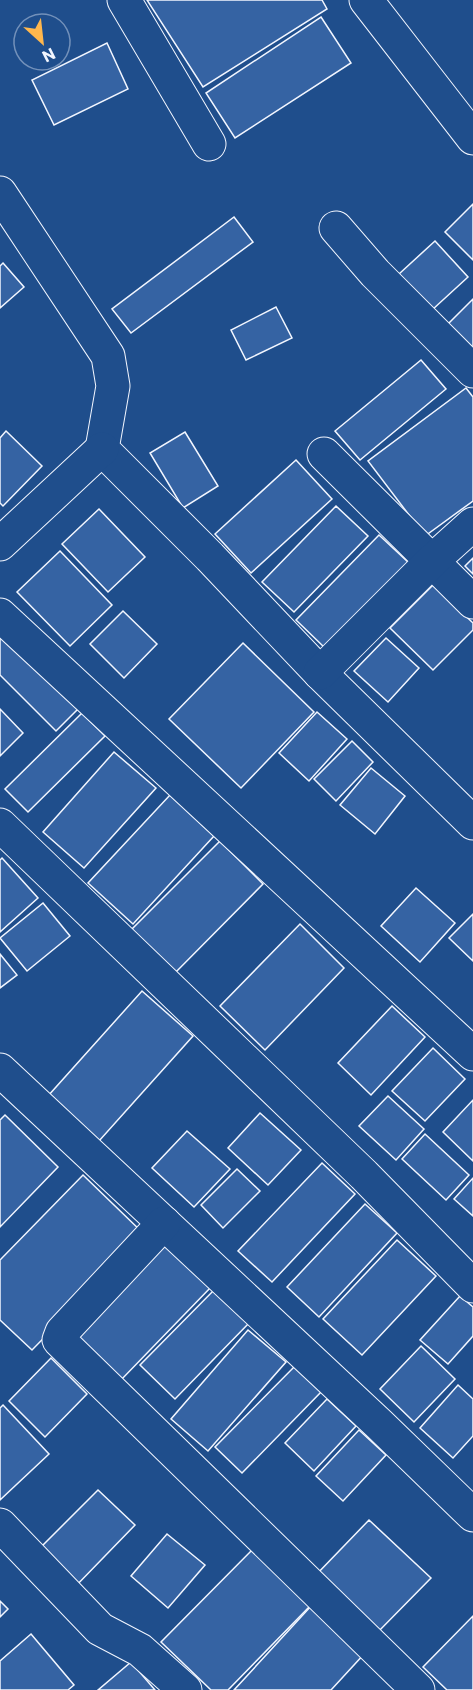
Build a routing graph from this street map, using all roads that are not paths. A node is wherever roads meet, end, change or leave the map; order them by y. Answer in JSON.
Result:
{"nodes":[{"id":1,"x":124,"y":0,"type":"edge"},
{"id":2,"x":366,"y":0,"type":"edge"},
{"id":3,"x":473,"y":138,"type":"edge"},
{"id":4,"x":209,"y":144,"type":"dead end"},
{"id":5,"x":0,"y":193,"type":"edge"},
{"id":6,"x":336,"y":228,"type":"dead end"},
{"id":7,"x":473,"y":371,"type":"edge"},
{"id":8,"x":102,"y":449,"type":"junction"},
{"id":9,"x":324,"y":454,"type":"dead end"},
{"id":10,"x":473,"y":524,"type":"edge"},
{"id":11,"x":0,"y":544,"type":"edge"},
{"id":12,"x":432,"y":561,"type":"junction"},
{"id":13,"x":473,"y":602,"type":"edge"},
{"id":14,"x":0,"y":615,"type":"edge"},
{"id":15,"x":320,"y":673,"type":"junction"},
{"id":16,"x":473,"y":823,"type":"edge"},
{"id":17,"x":0,"y":825,"type":"edge"},
{"id":18,"x":473,"y":1054,"type":"edge"},
{"id":19,"x":0,"y":1070,"type":"edge"},
{"id":20,"x":164,"y":1223,"type":"junction"},
{"id":21,"x":473,"y":1286,"type":"edge"},
{"id":22,"x":473,"y":1515,"type":"edge"},
{"id":23,"x":0,"y":1525,"type":"edge"},
{"id":24,"x":185,"y":1690,"type":"edge"},
{"id":25,"x":418,"y":1690,"type":"edge"}],
"edges":[{"from":1,"to":4,"type":"street"},
{"from":2,"to":3,"type":"street"},
{"from":5,"to":8,"type":"street"},
{"from":6,"to":7,"type":"street"},
{"from":8,"to":11,"type":"street"},
{"from":8,"to":15,"type":"street"},
{"from":9,"to":12,"type":"street"},
{"from":10,"to":12,"type":"street"},
{"from":12,"to":13,"type":"street"},
{"from":12,"to":15,"type":"street"},
{"from":14,"to":18,"type":"street"},
{"from":15,"to":16,"type":"street"},
{"from":17,"to":21,"type":"street"},
{"from":19,"to":20,"type":"street"},
{"from":20,"to":22,"type":"street"},
{"from":20,"to":25,"type":"street"},
{"from":23,"to":24,"type":"street"}]}
